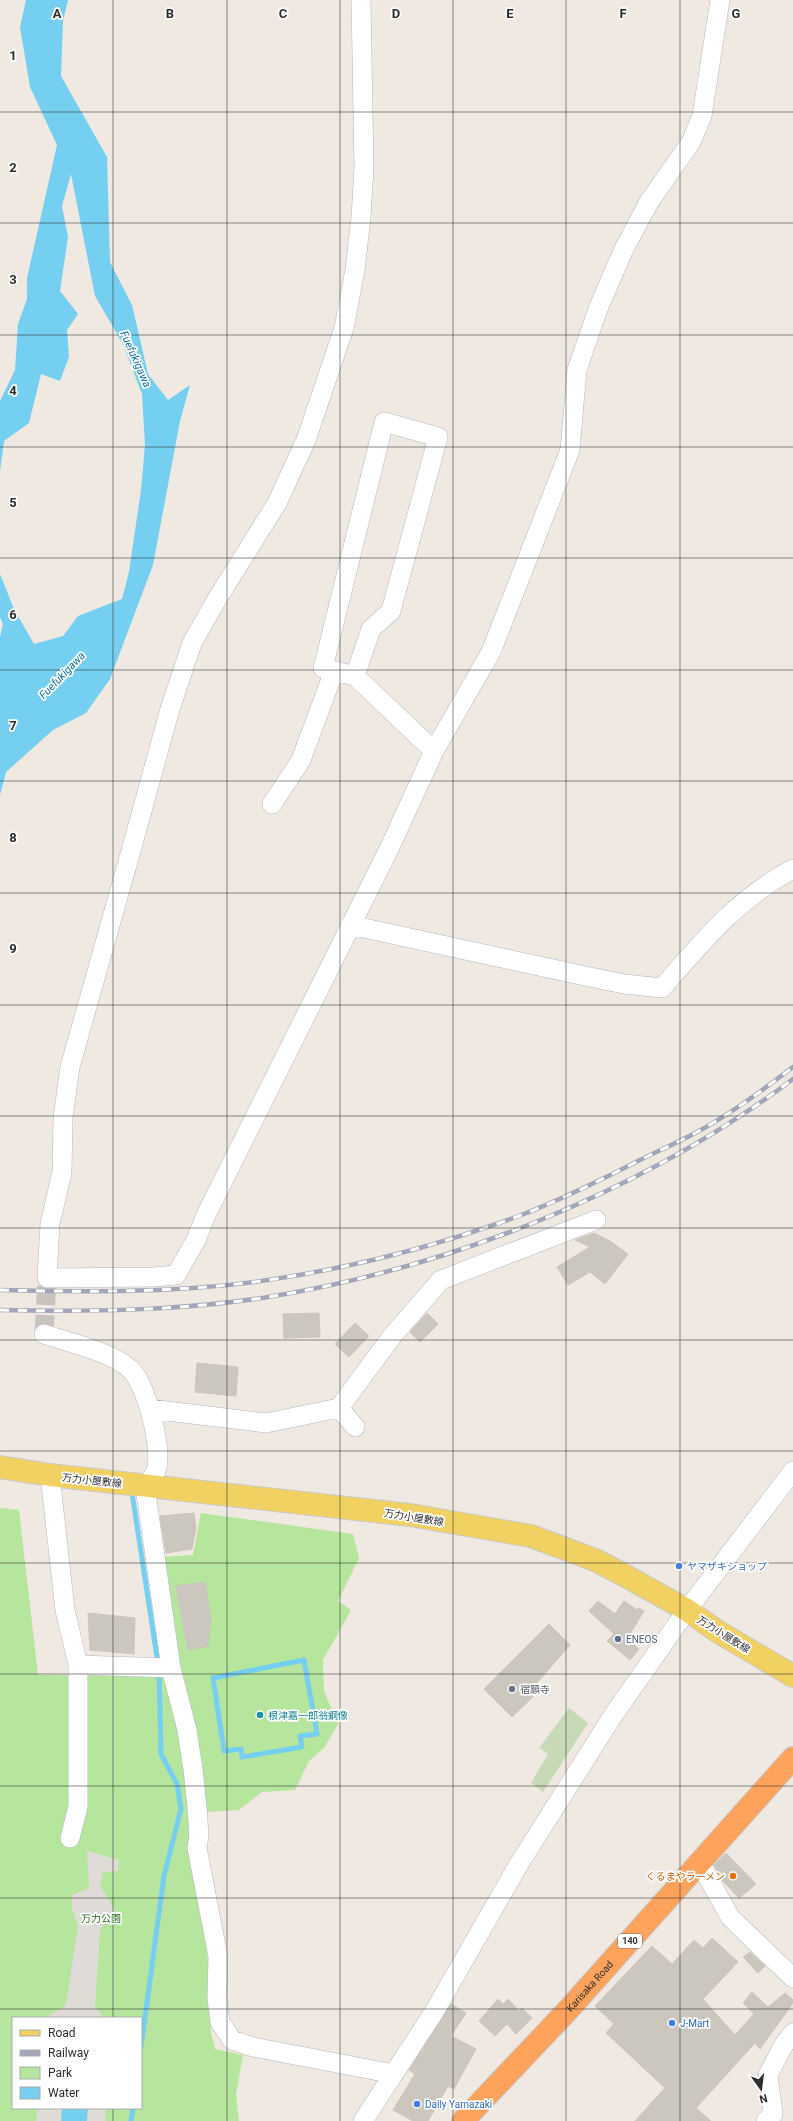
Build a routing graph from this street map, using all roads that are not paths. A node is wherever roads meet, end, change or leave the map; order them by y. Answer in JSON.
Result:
{"nodes":[{"id":1,"x":361,"y":0,"type":"edge"},
{"id":2,"x":720,"y":0,"type":"edge"},
{"id":3,"x":334,"y":671,"type":"junction"},
{"id":4,"x":355,"y":676,"type":"junction"},
{"id":5,"x":434,"y":751,"type":"junction"},
{"id":6,"x":272,"y":804,"type":"dead end"},
{"id":7,"x":793,"y":869,"type":"edge"},
{"id":8,"x":350,"y":925,"type":"junction"},
{"id":9,"x":596,"y":1220,"type":"dead end"},
{"id":10,"x":44,"y":1334,"type":"dead end"},
{"id":11,"x":339,"y":1408,"type":"junction"},
{"id":12,"x":150,"y":1409,"type":"junction"},
{"id":13,"x":355,"y":1427,"type":"dead end"},
{"id":14,"x":0,"y":1467,"type":"edge"},
{"id":15,"x":793,"y":1471,"type":"edge"},
{"id":16,"x":43,"y":1474,"type":"junction"},
{"id":17,"x":145,"y":1486,"type":"junction"},
{"id":18,"x":687,"y":1610,"type":"junction"},
{"id":19,"x":78,"y":1665,"type":"junction"},
{"id":20,"x":162,"y":1668,"type":"junction"},
{"id":21,"x":793,"y":1676,"type":"edge"},
{"id":22,"x":792,"y":1758,"type":"edge"},
{"id":23,"x":70,"y":1838,"type":"dead end"},
{"id":24,"x":700,"y":1864,"type":"junction"},
{"id":25,"x":793,"y":1978,"type":"edge"},
{"id":26,"x":793,"y":2033,"type":"edge"},
{"id":27,"x":394,"y":2074,"type":"junction"},
{"id":28,"x":362,"y":2121,"type":"edge"},
{"id":29,"x":463,"y":2121,"type":"edge"},
{"id":30,"x":766,"y":2121,"type":"edge"}],
"edges":[{"from":1,"to":8,"type":"street"},
{"from":2,"to":5,"type":"street"},
{"from":3,"to":4,"type":"street"},
{"from":3,"to":4,"type":"street"},
{"from":3,"to":6,"type":"street"},
{"from":4,"to":5,"type":"street"},
{"from":5,"to":8,"type":"street"},
{"from":7,"to":8,"type":"street"},
{"from":9,"to":11,"type":"street"},
{"from":10,"to":12,"type":"street"},
{"from":11,"to":12,"type":"street"},
{"from":11,"to":13,"type":"street"},
{"from":12,"to":17,"type":"street"},
{"from":14,"to":16,"type":"main road","name":"万力小屋敷線"},
{"from":15,"to":18,"type":"street"},
{"from":16,"to":17,"type":"main road","name":"万力小屋敷線"},
{"from":16,"to":19,"type":"street"},
{"from":17,"to":18,"type":"main road","name":"万力小屋敷線"},
{"from":17,"to":20,"type":"street"},
{"from":18,"to":21,"type":"main road","name":"万力小屋敷線"},
{"from":18,"to":27,"type":"street"},
{"from":19,"to":20,"type":"street"},
{"from":19,"to":23,"type":"street"},
{"from":20,"to":27,"type":"street"},
{"from":22,"to":24,"type":"highway","name":"Karisaka Road","number":"140"},
{"from":24,"to":25,"type":"street"},
{"from":24,"to":29,"type":"highway","name":"Karisaka Road","number":"140"},
{"from":26,"to":30,"type":"street"},
{"from":27,"to":28,"type":"street"}]}
